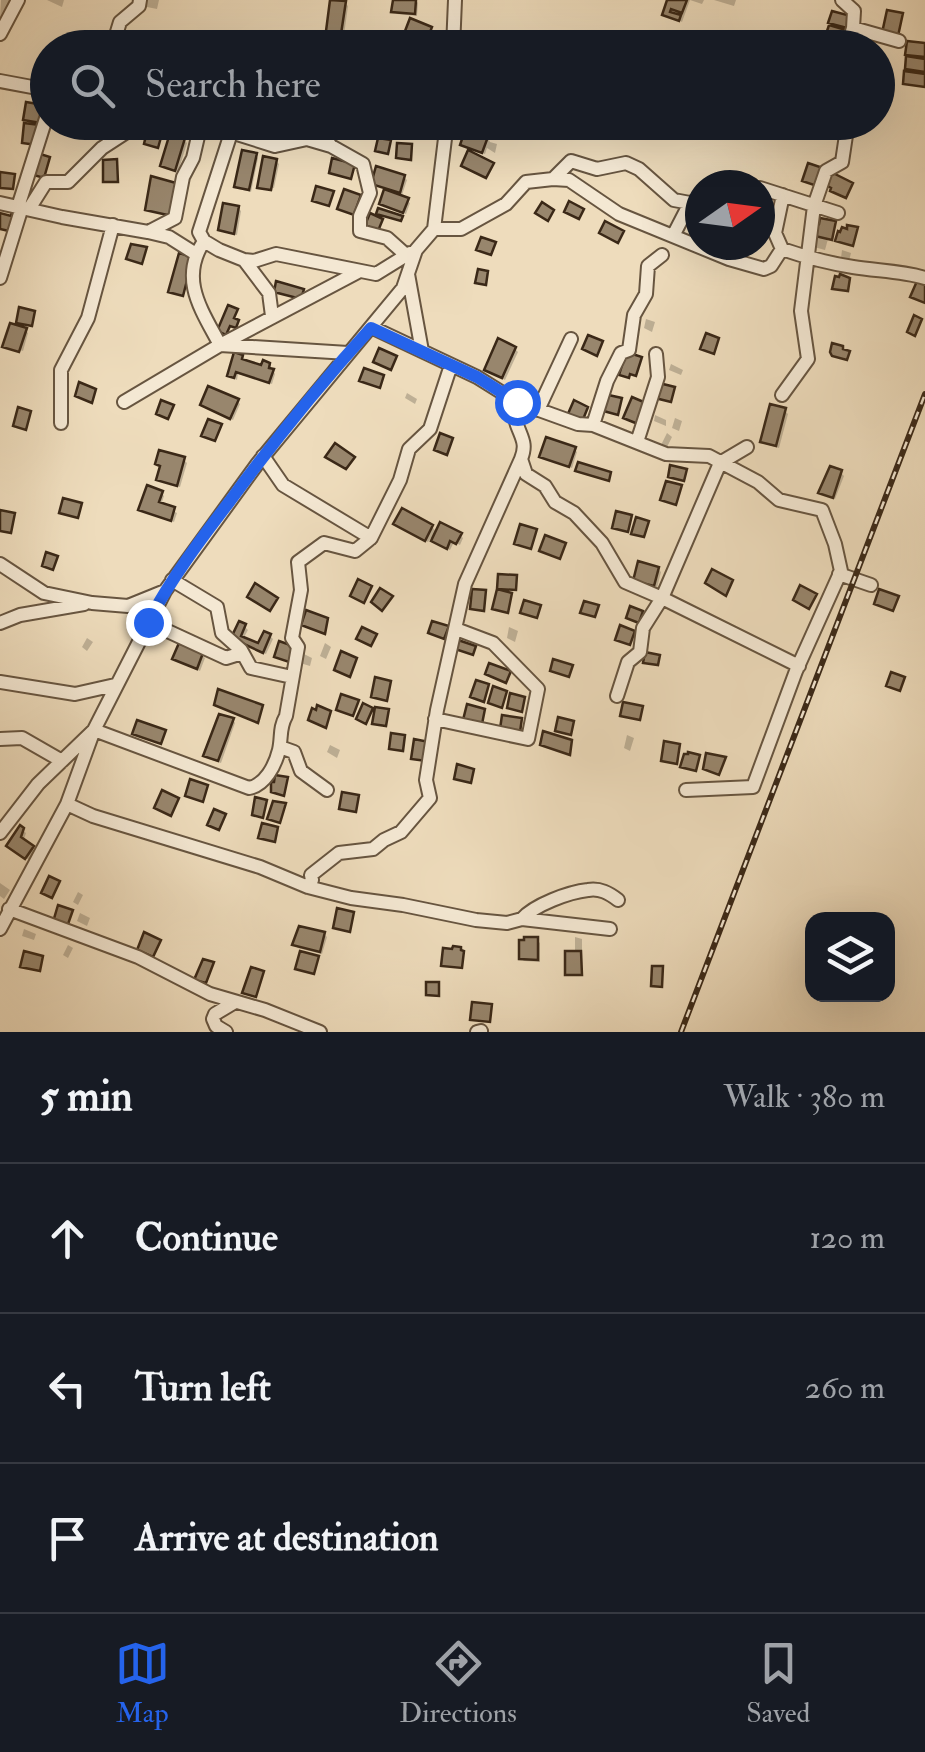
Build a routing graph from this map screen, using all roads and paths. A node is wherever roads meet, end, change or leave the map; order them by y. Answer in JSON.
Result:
{"nodes":[{"id":1,"x":18,"y":0,"type":"edge"},
{"id":2,"x":140,"y":0,"type":"edge"},
{"id":3,"x":455,"y":0,"type":"edge"},
{"id":4,"x":842,"y":0,"type":"edge"},
{"id":5,"x":855,"y":6,"type":"edge"},
{"id":6,"x":852,"y":28,"type":"joint"},
{"id":7,"x":118,"y":30,"type":"edge"},
{"id":8,"x":454,"y":30,"type":"edge"},
{"id":9,"x":859,"y":30,"type":"edge"},
{"id":10,"x":0,"y":34,"type":"edge"},
{"id":11,"x":895,"y":40,"type":"edge"},
{"id":12,"x":899,"y":41,"type":"dead end"},
{"id":13,"x":0,"y":81,"type":"edge"},
{"id":14,"x":30,"y":87,"type":"edge"},
{"id":15,"x":41,"y":140,"type":"edge"},
{"id":16,"x":114,"y":140,"type":"edge"},
{"id":17,"x":197,"y":140,"type":"edge"},
{"id":18,"x":229,"y":140,"type":"edge"},
{"id":19,"x":255,"y":140,"type":"edge"},
{"id":20,"x":278,"y":140,"type":"edge"},
{"id":21,"x":303,"y":140,"type":"edge"},
{"id":22,"x":311,"y":140,"type":"edge"},
{"id":23,"x":327,"y":140,"type":"edge"},
{"id":24,"x":445,"y":140,"type":"edge"},
{"id":25,"x":845,"y":140,"type":"edge"},
{"id":26,"x":275,"y":146,"type":"junction"},
{"id":27,"x":331,"y":146,"type":"junction"},
{"id":28,"x":553,"y":179,"type":"junction"},
{"id":29,"x":775,"y":193,"type":"edge"},
{"id":30,"x":783,"y":195,"type":"junction"},
{"id":31,"x":685,"y":201,"type":"edge"},
{"id":32,"x":0,"y":203,"type":"edge"},
{"id":33,"x":814,"y":206,"type":"junction"},
{"id":34,"x":23,"y":208,"type":"junction"},
{"id":35,"x":838,"y":213,"type":"dead end"},
{"id":36,"x":685,"y":218,"type":"edge"},
{"id":37,"x":113,"y":225,"type":"junction"},
{"id":38,"x":434,"y":229,"type":"junction"},
{"id":39,"x":148,"y":232,"type":"junction"},
{"id":40,"x":674,"y":236,"type":"junction"},
{"id":41,"x":204,"y":240,"type":"junction"},
{"id":42,"x":782,"y":249,"type":"junction"},
{"id":43,"x":411,"y":252,"type":"junction"},
{"id":44,"x":196,"y":254,"type":"junction"},
{"id":45,"x":662,"y":255,"type":"dead end"},
{"id":46,"x":807,"y":258,"type":"junction"},
{"id":47,"x":244,"y":260,"type":"junction"},
{"id":48,"x":358,"y":272,"type":"junction"},
{"id":49,"x":408,"y":272,"type":"junction"},
{"id":50,"x":0,"y":278,"type":"edge"},
{"id":51,"x":925,"y":278,"type":"edge"},
{"id":52,"x":272,"y":316,"type":"junction"},
{"id":53,"x":371,"y":328,"type":"junction"},
{"id":54,"x":571,"y":338,"type":"dead end"},
{"id":55,"x":220,"y":344,"type":"junction"},
{"id":56,"x":422,"y":351,"type":"junction"},
{"id":57,"x":348,"y":353,"type":"junction"},
{"id":58,"x":656,"y":354,"type":"dead end"},
{"id":59,"x":451,"y":365,"type":"junction"},
{"id":60,"x":782,"y":395,"type":"dead end"},
{"id":61,"x":510,"y":398,"type":"junction"},
{"id":62,"x":124,"y":402,"type":"dead end"},
{"id":63,"x":538,"y":410,"type":"junction"},
{"id":64,"x":60,"y":423,"type":"dead end"},
{"id":65,"x":593,"y":424,"type":"junction"},
{"id":66,"x":636,"y":442,"type":"junction"},
{"id":67,"x":747,"y":448,"type":"dead end"},
{"id":68,"x":263,"y":456,"type":"junction"},
{"id":69,"x":520,"y":459,"type":"junction"},
{"id":70,"x":720,"y":462,"type":"junction"},
{"id":71,"x":371,"y":538,"type":"junction"},
{"id":72,"x":0,"y":564,"type":"edge"},
{"id":73,"x":839,"y":574,"type":"junction"},
{"id":74,"x":871,"y":585,"type":"dead end"},
{"id":75,"x":168,"y":586,"type":"junction"},
{"id":76,"x":662,"y":598,"type":"junction"},
{"id":77,"x":92,"y":602,"type":"junction"},
{"id":78,"x":148,"y":622,"type":"junction"},
{"id":79,"x":0,"y":624,"type":"edge"},
{"id":80,"x":456,"y":629,"type":"junction"},
{"id":81,"x":242,"y":653,"type":"junction"},
{"id":82,"x":799,"y":666,"type":"junction"},
{"id":83,"x":292,"y":677,"type":"junction"},
{"id":84,"x":0,"y":682,"type":"edge"},
{"id":85,"x":115,"y":685,"type":"junction"},
{"id":86,"x":618,"y":696,"type":"dead end"},
{"id":87,"x":436,"y":719,"type":"junction"},
{"id":88,"x":94,"y":730,"type":"junction"},
{"id":89,"x":0,"y":739,"type":"edge"},
{"id":90,"x":280,"y":747,"type":"junction"},
{"id":91,"x":62,"y":761,"type":"junction"},
{"id":92,"x":327,"y":790,"type":"dead end"},
{"id":93,"x":686,"y":790,"type":"dead end"},
{"id":94,"x":67,"y":804,"type":"junction"},
{"id":95,"x":0,"y":833,"type":"edge"},
{"id":96,"x":308,"y":887,"type":"junction"},
{"id":97,"x":618,"y":900,"type":"dead end"},
{"id":98,"x":9,"y":910,"type":"junction"},
{"id":99,"x":522,"y":919,"type":"junction"},
{"id":100,"x":610,"y":929,"type":"dead end"},
{"id":101,"x":0,"y":930,"type":"edge"},
{"id":102,"x":235,"y":1002,"type":"junction"},
{"id":103,"x":226,"y":1032,"type":"edge"},
{"id":104,"x":320,"y":1032,"type":"edge"}],
"edges":[{"from":1,"to":10,"type":"street"},
{"from":2,"to":7,"type":"street"},
{"from":3,"to":8,"type":"street"},
{"from":4,"to":5,"type":"street"},
{"from":5,"to":6,"type":"street"},
{"from":6,"to":9,"type":"street"},
{"from":11,"to":12,"type":"street"},
{"from":13,"to":14,"type":"street"},
{"from":15,"to":34,"type":"street"},
{"from":16,"to":34,"type":"street"},
{"from":17,"to":39,"type":"street"},
{"from":18,"to":41,"type":"street"},
{"from":19,"to":26,"type":"street"},
{"from":20,"to":26,"type":"street"},
{"from":21,"to":26,"type":"street"},
{"from":22,"to":27,"type":"street"},
{"from":23,"to":27,"type":"street"},
{"from":24,"to":38,"type":"street"},
{"from":25,"to":33,"type":"street"},
{"from":27,"to":43,"type":"street"},
{"from":28,"to":31,"type":"street"},
{"from":28,"to":38,"type":"street"},
{"from":28,"to":40,"type":"street"},
{"from":29,"to":30,"type":"street"},
{"from":30,"to":33,"type":"street"},
{"from":30,"to":42,"type":"street"},
{"from":32,"to":34,"type":"street"},
{"from":33,"to":35,"type":"street"},
{"from":33,"to":46,"type":"street"},
{"from":34,"to":37,"type":"street"},
{"from":34,"to":50,"type":"street"},
{"from":36,"to":40,"type":"street"},
{"from":37,"to":39,"type":"street"},
{"from":37,"to":64,"type":"street"},
{"from":38,"to":43,"type":"street"},
{"from":39,"to":44,"type":"street"},
{"from":40,"to":42,"type":"street"},
{"from":41,"to":44,"type":"street"},
{"from":41,"to":47,"type":"street"},
{"from":42,"to":46,"type":"street"},
{"from":43,"to":48,"type":"street"},
{"from":43,"to":49,"type":"street"},
{"from":44,"to":55,"type":"street"},
{"from":45,"to":65,"type":"street"},
{"from":46,"to":51,"type":"street"},
{"from":46,"to":60,"type":"street"},
{"from":47,"to":48,"type":"street"},
{"from":47,"to":52,"type":"street"},
{"from":48,"to":52,"type":"street"},
{"from":49,"to":53,"type":"street"},
{"from":49,"to":56,"type":"street"},
{"from":52,"to":55,"type":"street"},
{"from":53,"to":56,"type":"street"},
{"from":53,"to":57,"type":"street"},
{"from":54,"to":63,"type":"street"},
{"from":55,"to":57,"type":"street"},
{"from":55,"to":62,"type":"street"},
{"from":56,"to":59,"type":"street"},
{"from":57,"to":68,"type":"street"},
{"from":58,"to":66,"type":"street"},
{"from":59,"to":61,"type":"street"},
{"from":59,"to":71,"type":"street"},
{"from":61,"to":63,"type":"street"},
{"from":61,"to":69,"type":"street"},
{"from":63,"to":65,"type":"street"},
{"from":65,"to":66,"type":"street"},
{"from":66,"to":70,"type":"street"},
{"from":67,"to":70,"type":"street"},
{"from":68,"to":71,"type":"street"},
{"from":68,"to":75,"type":"street"},
{"from":69,"to":76,"type":"street"},
{"from":69,"to":80,"type":"street"},
{"from":70,"to":73,"type":"street"},
{"from":70,"to":76,"type":"street"},
{"from":71,"to":83,"type":"street"},
{"from":72,"to":77,"type":"street"},
{"from":73,"to":74,"type":"street"},
{"from":73,"to":82,"type":"street"},
{"from":75,"to":77,"type":"street"},
{"from":75,"to":78,"type":"street"},
{"from":75,"to":81,"type":"street"},
{"from":76,"to":82,"type":"street"},
{"from":76,"to":86,"type":"street"},
{"from":77,"to":79,"type":"street"},
{"from":78,"to":81,"type":"street"},
{"from":78,"to":85,"type":"street"},
{"from":80,"to":87,"type":"street"},
{"from":80,"to":87,"type":"street"},
{"from":81,"to":83,"type":"street"},
{"from":82,"to":93,"type":"street"},
{"from":83,"to":90,"type":"street"},
{"from":84,"to":85,"type":"street"},
{"from":85,"to":88,"type":"street"},
{"from":87,"to":96,"type":"street"},
{"from":88,"to":90,"type":"street"},
{"from":88,"to":91,"type":"street"},
{"from":88,"to":94,"type":"street"},
{"from":89,"to":91,"type":"street"},
{"from":90,"to":92,"type":"street"},
{"from":91,"to":95,"type":"street"},
{"from":94,"to":96,"type":"street"},
{"from":94,"to":98,"type":"street"},
{"from":96,"to":99,"type":"street"},
{"from":97,"to":99,"type":"street"},
{"from":98,"to":101,"type":"street"},
{"from":98,"to":102,"type":"street"},
{"from":99,"to":100,"type":"street"},
{"from":102,"to":103,"type":"street"},
{"from":102,"to":104,"type":"street"}]}
